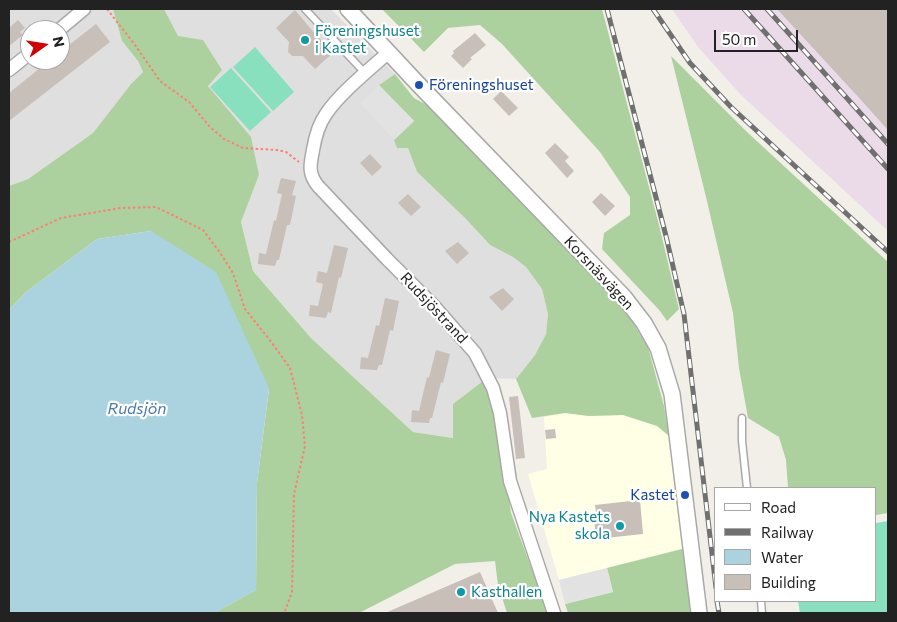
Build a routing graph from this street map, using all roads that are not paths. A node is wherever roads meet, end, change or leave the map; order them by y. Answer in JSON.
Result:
{"nodes":[{"id":1,"x":84,"y":9,"type":"edge"},
{"id":2,"x":305,"y":9,"type":"edge"},
{"id":3,"x":348,"y":9,"type":"edge"},
{"id":4,"x":70,"y":21,"type":"edge"},
{"id":5,"x":389,"y":52,"type":"junction"},
{"id":6,"x":20,"y":61,"type":"edge"},
{"id":7,"x":9,"y":70,"type":"edge"},
{"id":8,"x":365,"y":73,"type":"junction"},
{"id":9,"x":742,"y":418,"type":"dead end"},
{"id":10,"x":747,"y":487,"type":"edge"},
{"id":11,"x":554,"y":613,"type":"edge"},
{"id":12,"x":699,"y":613,"type":"edge"}],
"edges":[{"from":1,"to":4,"type":"street"},
{"from":2,"to":8,"type":"lane"},
{"from":3,"to":5,"type":"street","name":"Korsnäsvägen"},
{"from":5,"to":8,"type":"street"},
{"from":5,"to":12,"type":"street","name":"Korsnäsvägen"},
{"from":6,"to":7,"type":"street"},
{"from":8,"to":11,"type":"street","name":"Rudsjöstrand"},
{"from":9,"to":10,"type":"lane"}]}
